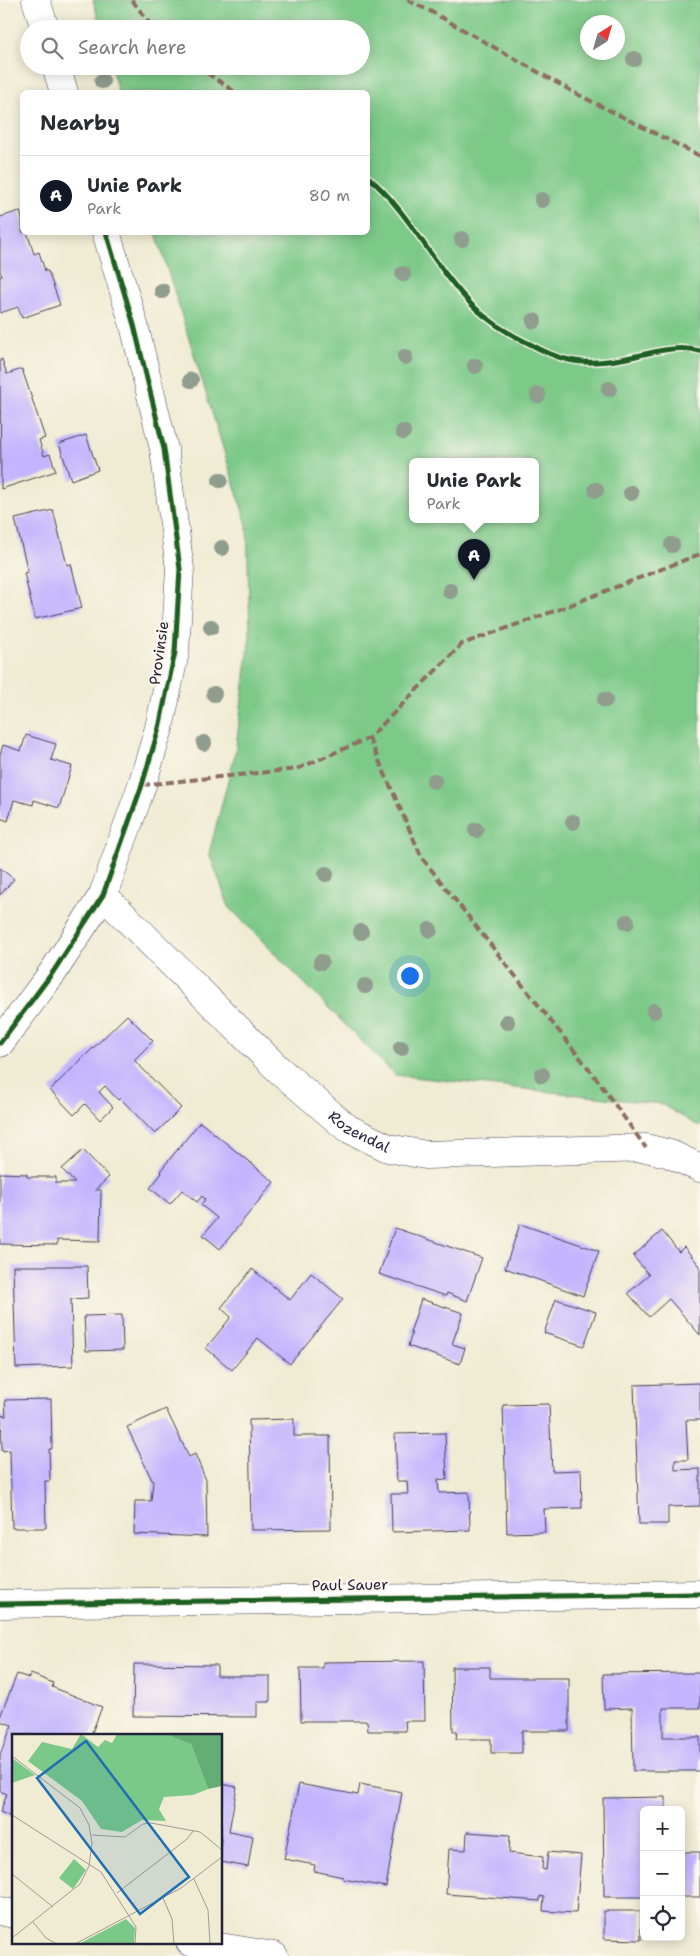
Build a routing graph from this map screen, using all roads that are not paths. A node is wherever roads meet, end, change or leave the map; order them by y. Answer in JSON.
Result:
{"nodes":[{"id":1,"x":36,"y":0,"type":"edge"},
{"id":2,"x":42,"y":20,"type":"edge"},
{"id":3,"x":59,"y":75,"type":"edge"},
{"id":4,"x":63,"y":90,"type":"edge"},
{"id":5,"x":107,"y":235,"type":"edge"},
{"id":6,"x":102,"y":896,"type":"junction"},
{"id":7,"x":0,"y":1043,"type":"edge"},
{"id":8,"x":700,"y":1168,"type":"edge"},
{"id":9,"x":700,"y":1594,"type":"edge"},
{"id":10,"x":0,"y":1604,"type":"edge"},
{"id":11,"x":202,"y":1944,"type":"edge"},
{"id":12,"x":274,"y":1956,"type":"edge"}],
"edges":[{"from":1,"to":2,"type":"street"},
{"from":3,"to":4,"type":"street"},
{"from":5,"to":6,"type":"street","name":"Provinsie"},
{"from":6,"to":7,"type":"street","name":"Provinsie"},
{"from":6,"to":8,"type":"street","name":"Rozendal"},
{"from":9,"to":10,"type":"street","name":"Paul Sauer"},
{"from":11,"to":12,"type":"street"}]}
